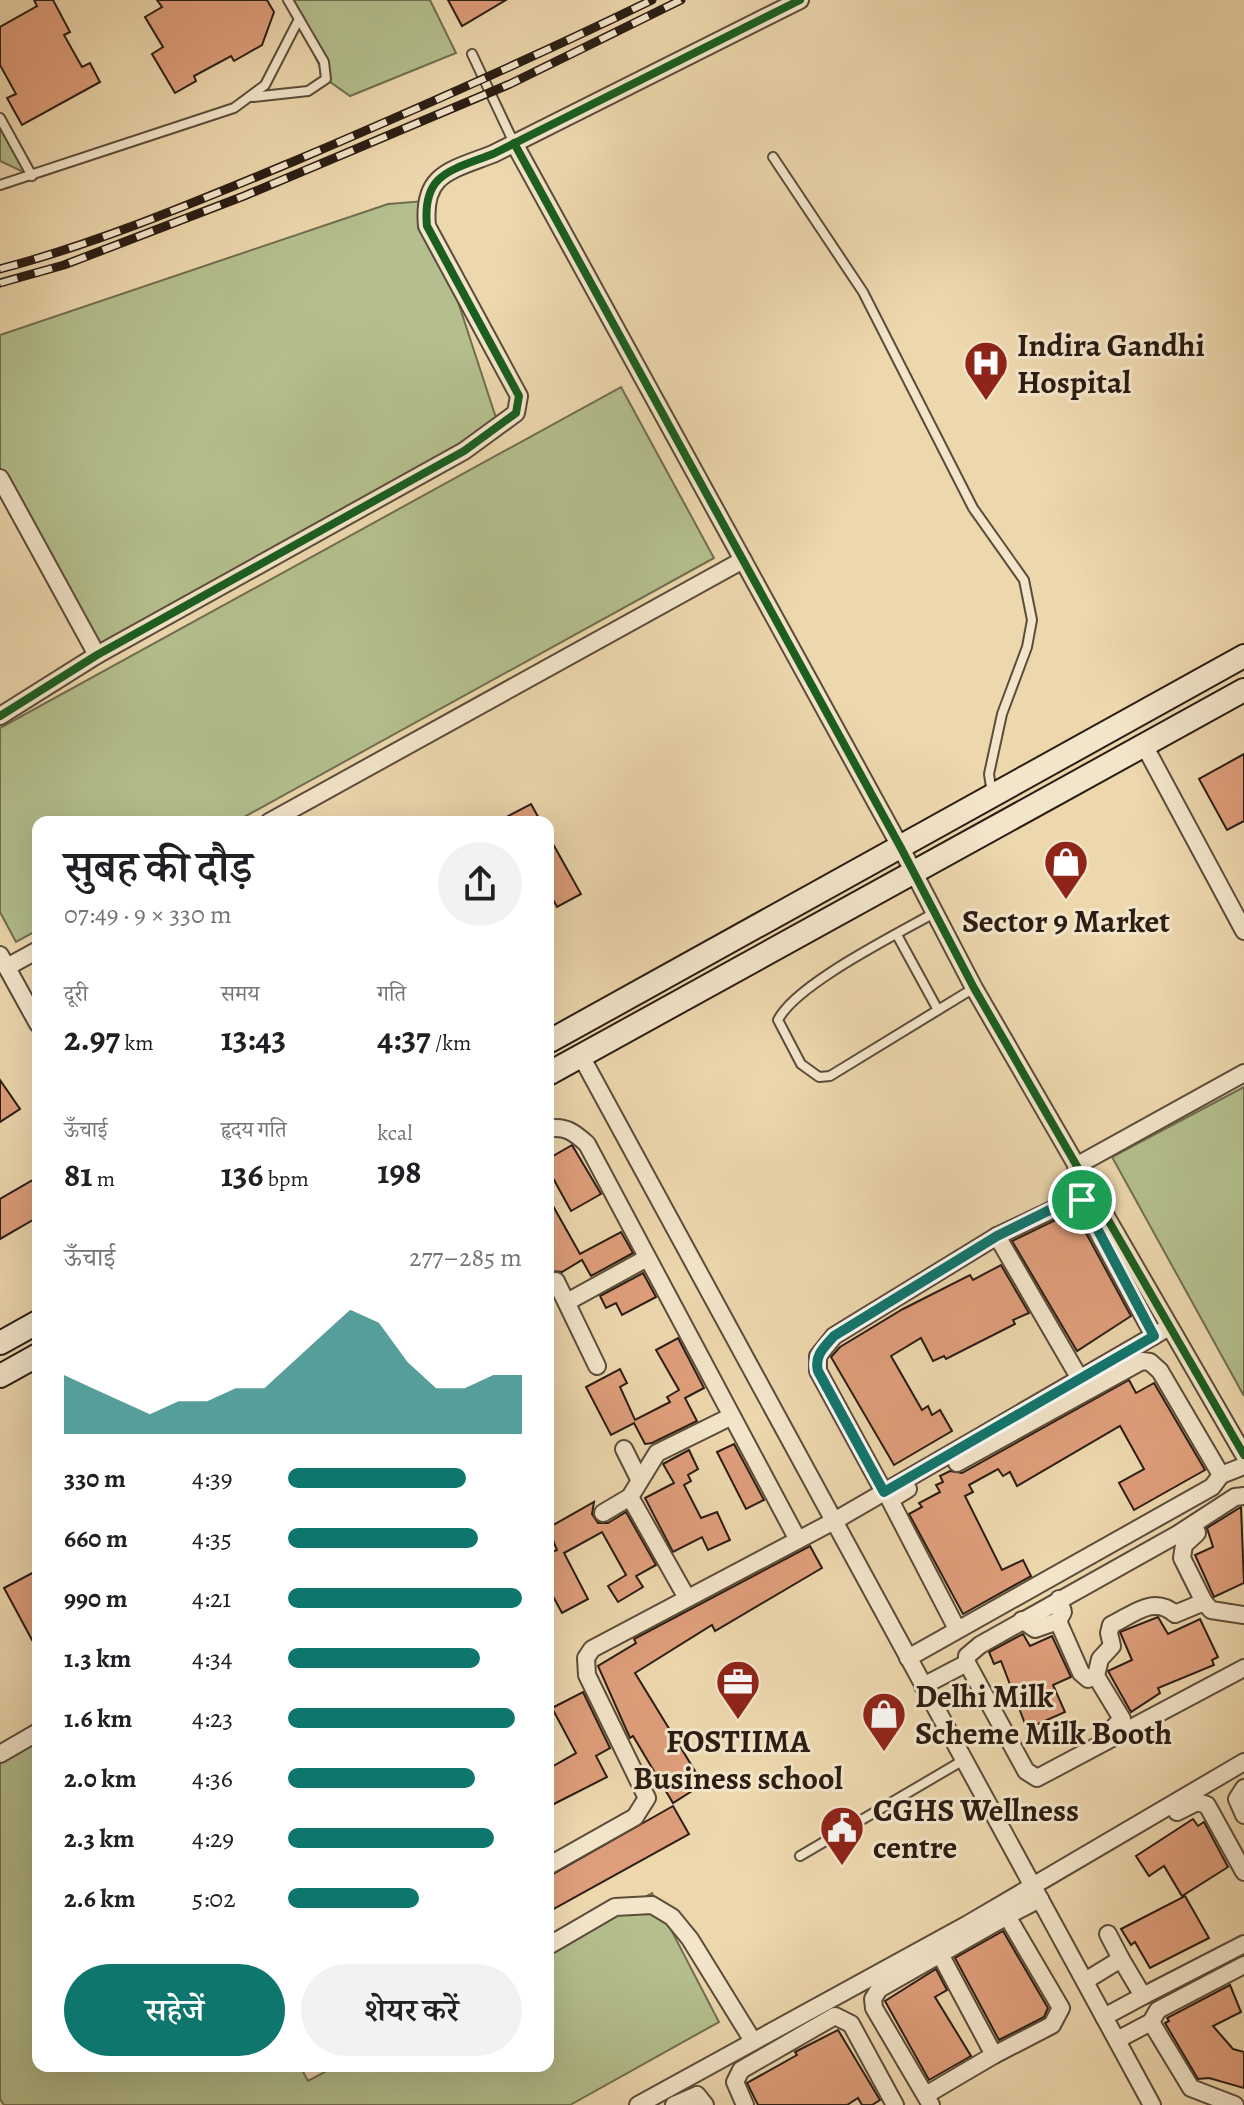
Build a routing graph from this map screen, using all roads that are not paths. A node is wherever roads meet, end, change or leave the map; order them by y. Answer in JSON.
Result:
{"nodes":[{"id":1,"x":288,"y":0,"type":"edge"},
{"id":2,"x":800,"y":0,"type":"edge"},
{"id":3,"x":299,"y":19,"type":"junction"},
{"id":4,"x":472,"y":54,"type":"dead end"},
{"id":5,"x":253,"y":97,"type":"junction"},
{"id":6,"x":0,"y":118,"type":"edge"},
{"id":7,"x":514,"y":143,"type":"junction"},
{"id":8,"x":773,"y":157,"type":"dead end"},
{"id":9,"x":32,"y":176,"type":"junction"},
{"id":10,"x":0,"y":185,"type":"edge"},
{"id":11,"x":0,"y":478,"type":"edge"},
{"id":12,"x":743,"y":560,"type":"junction"},
{"id":13,"x":97,"y":655,"type":"junction"},
{"id":14,"x":1244,"y":656,"type":"edge"},
{"id":15,"x":1244,"y":690,"type":"edge"},
{"id":16,"x":0,"y":716,"type":"edge"},
{"id":17,"x":1144,"y":745,"type":"junction"},
{"id":18,"x":993,"y":797,"type":"junction"},
{"id":19,"x":280,"y":816,"type":"edge"},
{"id":20,"x":901,"y":848,"type":"junction"},
{"id":21,"x":914,"y":872,"type":"junction"},
{"id":22,"x":935,"y":913,"type":"junction"},
{"id":23,"x":1244,"y":931,"type":"edge"},
{"id":24,"x":897,"y":935,"type":"junction"},
{"id":25,"x":32,"y":952,"type":"edge"},
{"id":26,"x":3,"y":961,"type":"edge"},
{"id":27,"x":974,"y":988,"type":"junction"},
{"id":28,"x":938,"y":1010,"type":"junction"},
{"id":29,"x":32,"y":1013,"type":"edge"},
{"id":30,"x":554,"y":1039,"type":"edge"},
{"id":31,"x":581,"y":1056,"type":"junction"},
{"id":32,"x":554,"y":1071,"type":"edge"},
{"id":33,"x":1244,"y":1073,"type":"edge"},
{"id":34,"x":554,"y":1128,"type":"edge"},
{"id":35,"x":1076,"y":1166,"type":"junction"},
{"id":36,"x":997,"y":1236,"type":"junction"},
{"id":37,"x":647,"y":1258,"type":"junction"},
{"id":38,"x":556,"y":1281,"type":"dead end"},
{"id":39,"x":567,"y":1302,"type":"junction"},
{"id":40,"x":32,"y":1325,"type":"edge"},
{"id":41,"x":1162,"y":1331,"type":"junction"},
{"id":42,"x":0,"y":1343,"type":"edge"},
{"id":43,"x":32,"y":1358,"type":"edge"},
{"id":44,"x":597,"y":1366,"type":"dead end"},
{"id":45,"x":0,"y":1376,"type":"edge"},
{"id":46,"x":1080,"y":1379,"type":"junction"},
{"id":47,"x":730,"y":1417,"type":"junction"},
{"id":48,"x":624,"y":1449,"type":"dead end"},
{"id":49,"x":1244,"y":1455,"type":"edge"},
{"id":50,"x":1244,"y":1466,"type":"edge"},
{"id":51,"x":1221,"y":1475,"type":"junction"},
{"id":52,"x":639,"y":1479,"type":"junction"},
{"id":53,"x":884,"y":1492,"type":"junction"},
{"id":54,"x":1244,"y":1496,"type":"edge"},
{"id":55,"x":630,"y":1497,"type":"junction"},
{"id":56,"x":603,"y":1513,"type":"dead end"},
{"id":57,"x":836,"y":1520,"type":"junction"},
{"id":58,"x":1194,"y":1524,"type":"junction"},
{"id":59,"x":798,"y":1540,"type":"junction"},
{"id":60,"x":687,"y":1598,"type":"junction"},
{"id":61,"x":1059,"y":1599,"type":"junction"},
{"id":62,"x":1204,"y":1602,"type":"junction"},
{"id":63,"x":1244,"y":1615,"type":"edge"},
{"id":64,"x":1022,"y":1620,"type":"junction"},
{"id":65,"x":1058,"y":1621,"type":"junction"},
{"id":66,"x":957,"y":1629,"type":"junction"},
{"id":67,"x":908,"y":1658,"type":"junction"},
{"id":68,"x":967,"y":1663,"type":"junction"},
{"id":69,"x":1244,"y":1668,"type":"edge"},
{"id":70,"x":1096,"y":1676,"type":"junction"},
{"id":71,"x":923,"y":1686,"type":"junction"},
{"id":72,"x":32,"y":1735,"type":"edge"},
{"id":73,"x":1110,"y":1741,"type":"junction"},
{"id":74,"x":0,"y":1754,"type":"edge"},
{"id":75,"x":962,"y":1761,"type":"junction"},
{"id":76,"x":1244,"y":1762,"type":"edge"},
{"id":77,"x":1244,"y":1788,"type":"edge"},
{"id":78,"x":1199,"y":1796,"type":"junction"},
{"id":79,"x":1244,"y":1815,"type":"edge"},
{"id":80,"x":1130,"y":1837,"type":"dead end"},
{"id":81,"x":800,"y":1856,"type":"dead end"},
{"id":82,"x":554,"y":1863,"type":"edge"},
{"id":83,"x":1244,"y":1872,"type":"edge"},
{"id":84,"x":1035,"y":1892,"type":"junction"},
{"id":85,"x":1007,"y":1916,"type":"junction"},
{"id":86,"x":1108,"y":1934,"type":"dead end"},
{"id":87,"x":554,"y":1943,"type":"edge"},
{"id":88,"x":1244,"y":1944,"type":"edge"},
{"id":89,"x":940,"y":1954,"type":"junction"},
{"id":90,"x":1121,"y":1959,"type":"junction"},
{"id":91,"x":1243,"y":1969,"type":"edge"},
{"id":92,"x":1085,"y":1981,"type":"junction"},
{"id":93,"x":1143,"y":1996,"type":"junction"},
{"id":94,"x":1104,"y":2017,"type":"junction"},
{"id":95,"x":1151,"y":2022,"type":"junction"},
{"id":96,"x":1117,"y":2040,"type":"junction"},
{"id":97,"x":753,"y":2041,"type":"junction"},
{"id":98,"x":994,"y":2055,"type":"junction"},
{"id":99,"x":928,"y":2100,"type":"edge"},
{"id":100,"x":640,"y":2104,"type":"edge"},
{"id":101,"x":674,"y":2105,"type":"edge"},
{"id":102,"x":705,"y":2105,"type":"edge"},
{"id":103,"x":745,"y":2105,"type":"edge"},
{"id":104,"x":895,"y":2105,"type":"edge"},
{"id":105,"x":1152,"y":2105,"type":"edge"},
{"id":106,"x":1235,"y":2105,"type":"edge"}],
"edges":[{"from":1,"to":3,"type":"lane"},
{"from":2,"to":7,"type":"street"},
{"from":3,"to":5,"type":"lane"},
{"from":3,"to":5,"type":"lane"},
{"from":4,"to":7,"type":"lane"},
{"from":5,"to":9,"type":"lane"},
{"from":6,"to":9,"type":"lane"},
{"from":7,"to":12,"type":"street"},
{"from":7,"to":13,"type":"street"},
{"from":8,"to":18,"type":"lane"},
{"from":9,"to":10,"type":"lane"},
{"from":11,"to":13,"type":"street"},
{"from":12,"to":19,"type":"street"},
{"from":12,"to":20,"type":"street"},
{"from":13,"to":16,"type":"street"},
{"from":14,"to":18,"type":"street"},
{"from":15,"to":17,"type":"street"},
{"from":17,"to":21,"type":"street"},
{"from":17,"to":23,"type":"street"},
{"from":18,"to":20,"type":"street"},
{"from":20,"to":21,"type":"street"},
{"from":20,"to":30,"type":"street"},
{"from":21,"to":22,"type":"street"},
{"from":21,"to":31,"type":"street"},
{"from":22,"to":24,"type":"lane"},
{"from":22,"to":27,"type":"street"},
{"from":24,"to":28,"type":"lane"},
{"from":24,"to":28,"type":"lane"},
{"from":25,"to":26,"type":"street"},
{"from":26,"to":29,"type":"street"},
{"from":27,"to":28,"type":"lane"},
{"from":27,"to":35,"type":"street"},
{"from":31,"to":32,"type":"street"},
{"from":31,"to":57,"type":"street"},
{"from":33,"to":35,"type":"street"},
{"from":34,"to":37,"type":"street"},
{"from":35,"to":41,"type":"street"},
{"from":36,"to":41,"type":"street"},
{"from":36,"to":46,"type":"street"},
{"from":36,"to":53,"type":"street"},
{"from":37,"to":39,"type":"street"},
{"from":37,"to":47,"type":"street"},
{"from":38,"to":39,"type":"street"},
{"from":39,"to":44,"type":"street"},
{"from":40,"to":42,"type":"street"},
{"from":41,"to":46,"type":"street"},
{"from":41,"to":49,"type":"street"},
{"from":43,"to":45,"type":"street"},
{"from":46,"to":53,"type":"street"},
{"from":47,"to":52,"type":"street"},
{"from":47,"to":59,"type":"street"},
{"from":48,"to":52,"type":"street"},
{"from":50,"to":51,"type":"street"},
{"from":51,"to":66,"type":"street"},
{"from":51,"to":66,"type":"street"},
{"from":52,"to":55,"type":"street"},
{"from":53,"to":57,"type":"street"},
{"from":54,"to":58,"type":"street"},
{"from":55,"to":56,"type":"street"},
{"from":55,"to":60,"type":"street"},
{"from":57,"to":59,"type":"street"},
{"from":57,"to":67,"type":"street"},
{"from":58,"to":61,"type":"street"},
{"from":58,"to":62,"type":"street"},
{"from":59,"to":60,"type":"street"},
{"from":60,"to":82,"type":"street"},
{"from":61,"to":64,"type":"street"},
{"from":61,"to":65,"type":"street"},
{"from":62,"to":63,"type":"street"},
{"from":62,"to":70,"type":"street"},
{"from":64,"to":65,"type":"street"},
{"from":64,"to":68,"type":"street"},
{"from":65,"to":70,"type":"street"},
{"from":66,"to":67,"type":"street"},
{"from":67,"to":71,"type":"street"},
{"from":68,"to":71,"type":"street"},
{"from":68,"to":73,"type":"street"},
{"from":69,"to":73,"type":"street"},
{"from":70,"to":73,"type":"street"},
{"from":71,"to":75,"type":"street"},
{"from":72,"to":74,"type":"street"},
{"from":75,"to":81,"type":"lane"},
{"from":75,"to":84,"type":"street"},
{"from":76,"to":78,"type":"street"},
{"from":77,"to":79,"type":"street"},
{"from":78,"to":80,"type":"street"},
{"from":78,"to":83,"type":"street"},
{"from":78,"to":84,"type":"street"},
{"from":84,"to":85,"type":"street"},
{"from":84,"to":92,"type":"street"},
{"from":84,"to":97,"type":"street"},
{"from":85,"to":89,"type":"street"},
{"from":85,"to":98,"type":"street"},
{"from":86,"to":90,"type":"street"},
{"from":87,"to":97,"type":"street"},
{"from":88,"to":93,"type":"street"},
{"from":89,"to":98,"type":"street"},
{"from":89,"to":99,"type":"street"},
{"from":90,"to":92,"type":"street"},
{"from":90,"to":93,"type":"street"},
{"from":91,"to":95,"type":"street"},
{"from":92,"to":94,"type":"street"},
{"from":93,"to":94,"type":"street"},
{"from":94,"to":96,"type":"street"},
{"from":95,"to":96,"type":"street"},
{"from":95,"to":106,"type":"street"},
{"from":96,"to":105,"type":"street"},
{"from":97,"to":100,"type":"street"},
{"from":98,"to":99,"type":"street"},
{"from":101,"to":102,"type":"street"},
{"from":103,"to":104,"type":"street"}]}
